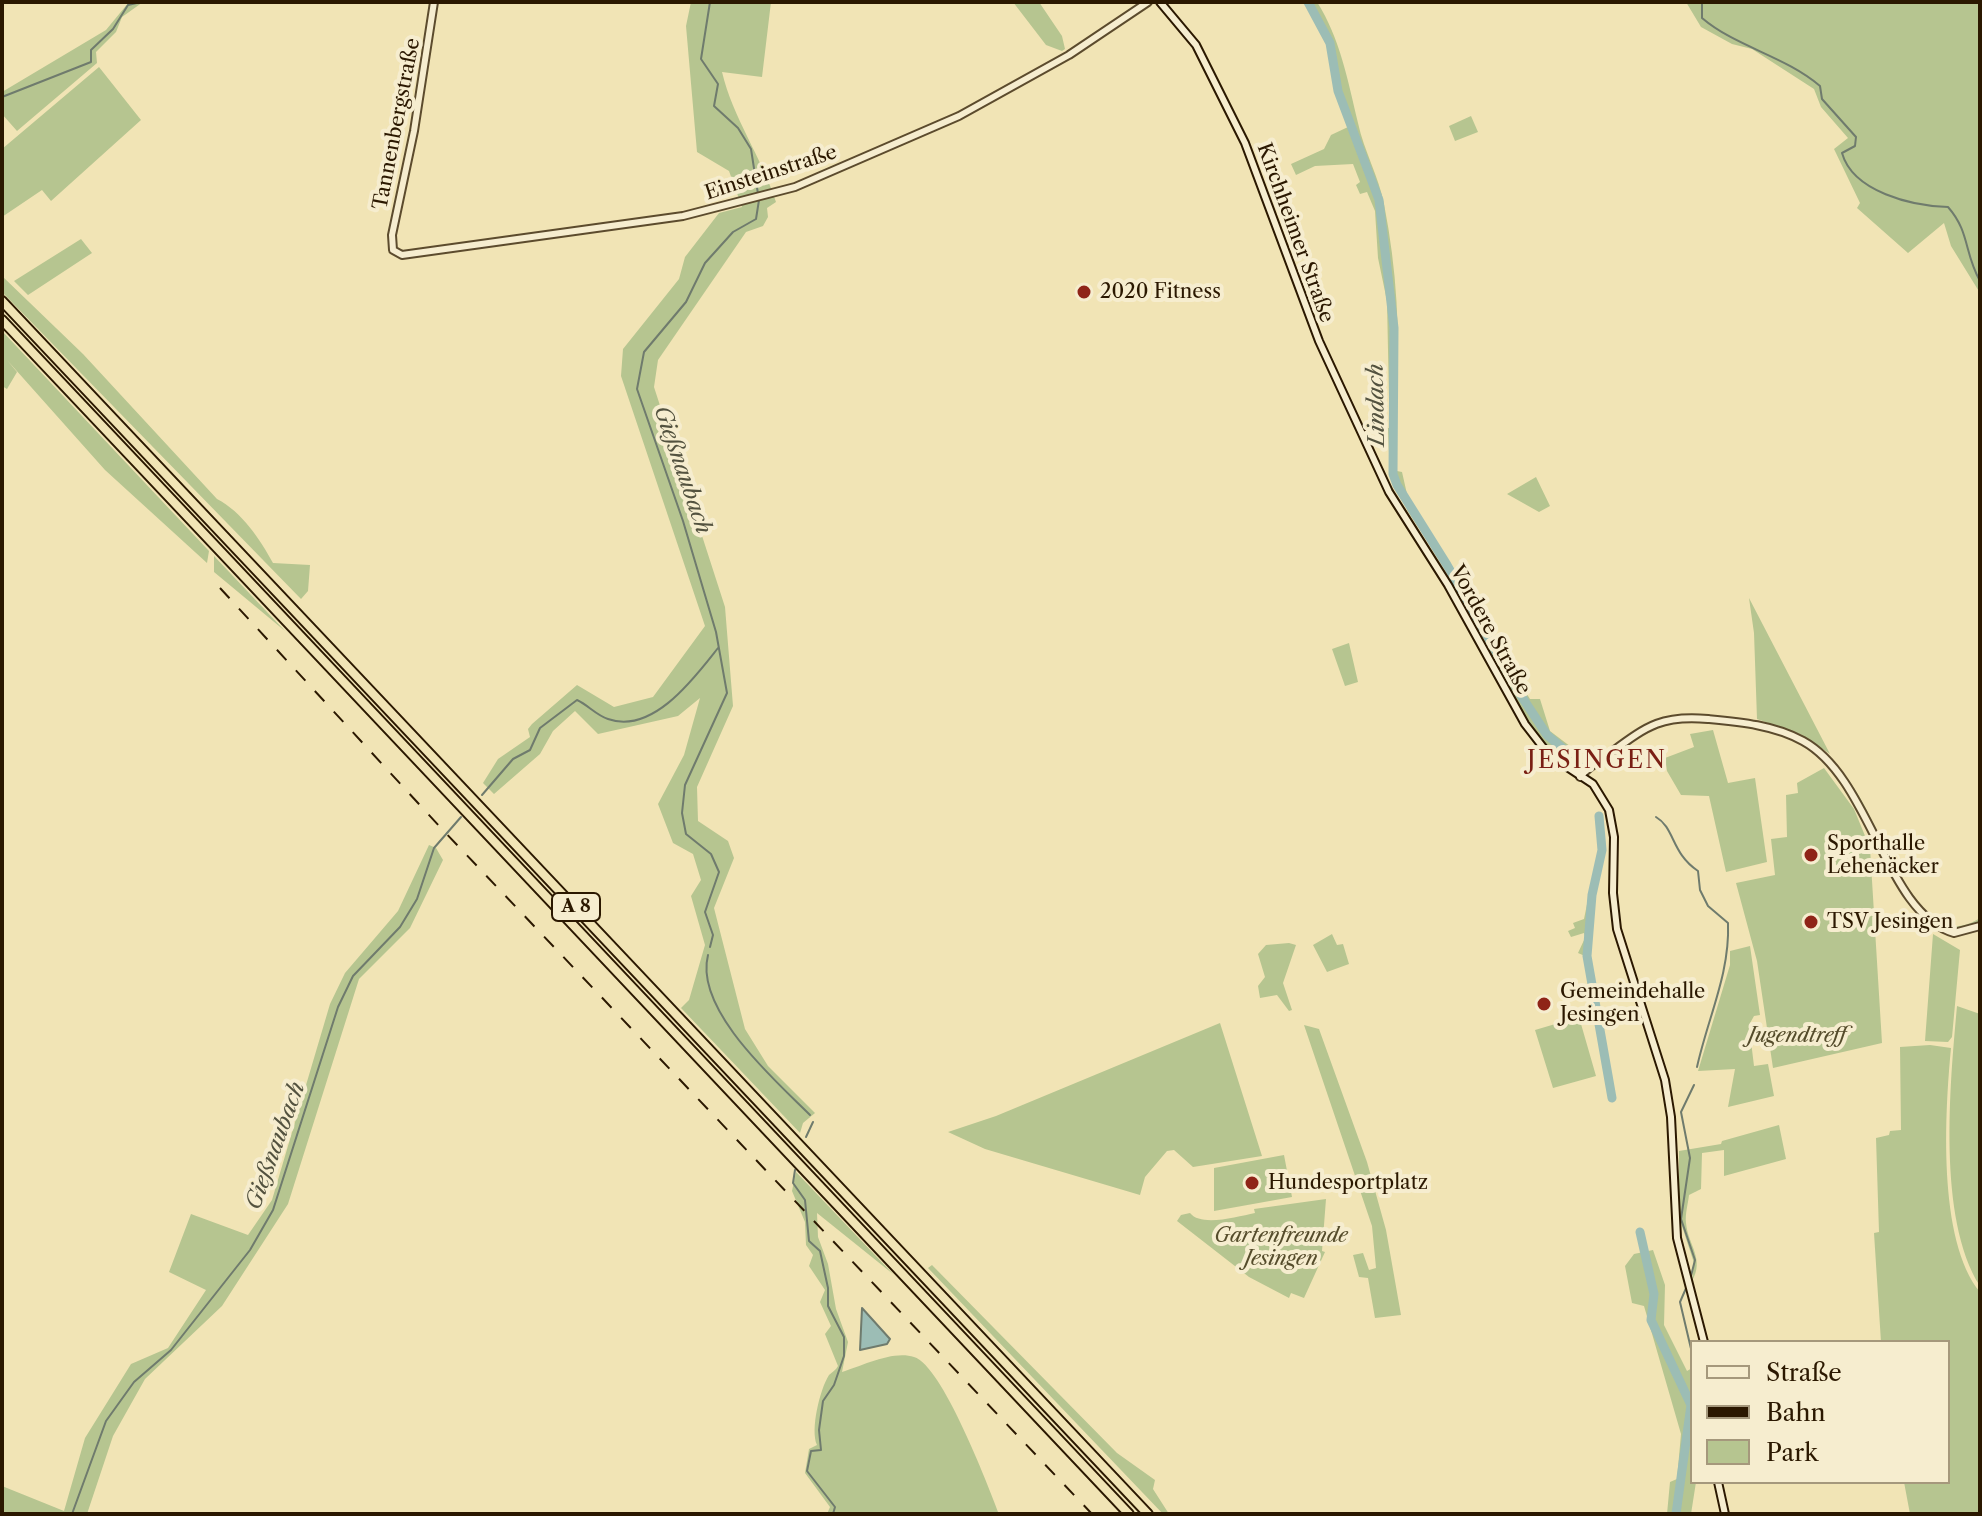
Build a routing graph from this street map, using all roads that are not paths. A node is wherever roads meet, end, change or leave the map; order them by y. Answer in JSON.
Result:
{"nodes":[{"id":1,"x":434,"y":2,"type":"edge"},
{"id":2,"x":1138,"y":2,"type":"edge"},
{"id":3,"x":1148,"y":2,"type":"edge"},
{"id":4,"x":1160,"y":2,"type":"edge"},
{"id":5,"x":1127,"y":19,"type":"junction"},
{"id":6,"x":393,"y":250,"type":"joint"},
{"id":7,"x":2,"y":301,"type":"edge"},
{"id":8,"x":2,"y":320,"type":"edge"},
{"id":9,"x":1385,"y":485,"type":"joint"},
{"id":10,"x":1580,"y":777,"type":"junction"},
{"id":11,"x":1980,"y":926,"type":"edge"},
{"id":12,"x":1704,"y":1340,"type":"edge"},
{"id":13,"x":1718,"y":1484,"type":"edge"},
{"id":14,"x":1129,"y":1514,"type":"edge"},
{"id":15,"x":1148,"y":1514,"type":"edge"},
{"id":16,"x":1725,"y":1514,"type":"edge"}],
"edges":[{"from":1,"to":6,"type":"street","name":"Tannenbergstraße"},
{"from":2,"to":5,"type":"street","name":"Einsteinstraße"},
{"from":3,"to":5,"type":"street","name":"Einsteinstraße"},
{"from":4,"to":9,"type":"street","name":"Kirchheimer Straße"},
{"from":5,"to":6,"type":"street","name":"Einsteinstraße"},
{"from":7,"to":15,"type":"highway","number":"A 8"},
{"from":8,"to":14,"type":"highway","number":"A 8"},
{"from":9,"to":10,"type":"street","name":"Vordere Straße"},
{"from":10,"to":11,"type":"street"},
{"from":10,"to":12,"type":"street","name":"Vordere Straße"},
{"from":13,"to":16,"type":"street"}]}
